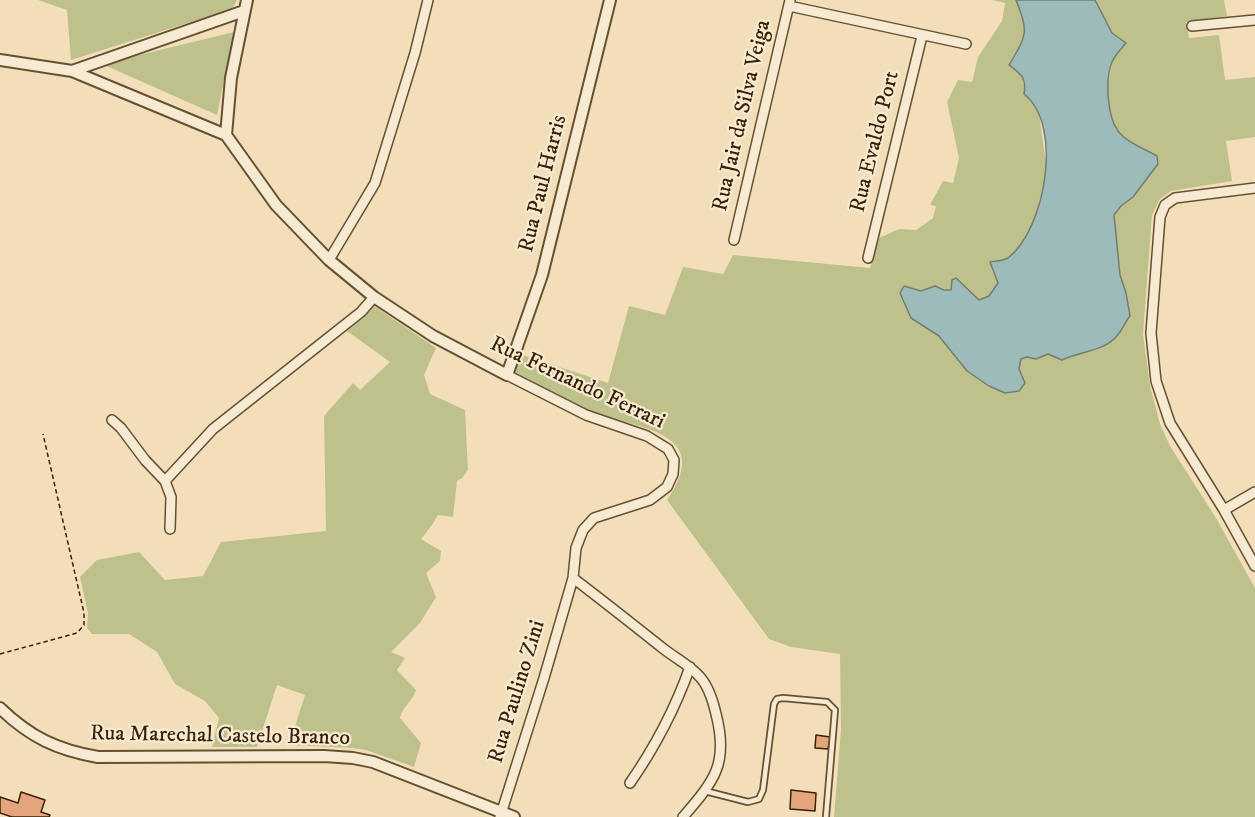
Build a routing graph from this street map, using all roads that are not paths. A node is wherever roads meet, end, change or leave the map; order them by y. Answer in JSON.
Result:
{"nodes":[{"id":1,"x":428,"y":0,"type":"edge"},
{"id":2,"x":610,"y":0,"type":"edge"},
{"id":3,"x":789,"y":3,"type":"edge"},
{"id":4,"x":246,"y":5,"type":"edge"},
{"id":5,"x":1255,"y":20,"type":"edge"},
{"id":6,"x":1192,"y":27,"type":"dead end"},
{"id":7,"x":922,"y":36,"type":"junction"},
{"id":8,"x":966,"y":44,"type":"dead end"},
{"id":9,"x":0,"y":60,"type":"edge"},
{"id":10,"x":72,"y":71,"type":"junction"},
{"id":11,"x":226,"y":135,"type":"junction"},
{"id":12,"x":1255,"y":188,"type":"edge"},
{"id":13,"x":734,"y":240,"type":"dead end"},
{"id":14,"x":868,"y":258,"type":"dead end"},
{"id":15,"x":329,"y":261,"type":"junction"},
{"id":16,"x":374,"y":297,"type":"junction"},
{"id":17,"x":507,"y":375,"type":"junction"},
{"id":18,"x":112,"y":420,"type":"dead end"},
{"id":19,"x":165,"y":482,"type":"junction"},
{"id":20,"x":1255,"y":492,"type":"edge"},
{"id":21,"x":1224,"y":510,"type":"junction"},
{"id":22,"x":170,"y":529,"type":"dead end"},
{"id":23,"x":1255,"y":566,"type":"edge"},
{"id":24,"x":573,"y":578,"type":"junction"},
{"id":25,"x":690,"y":667,"type":"junction"},
{"id":26,"x":0,"y":708,"type":"edge"},
{"id":27,"x":630,"y":783,"type":"dead end"},
{"id":28,"x":705,"y":791,"type":"junction"},
{"id":29,"x":501,"y":815,"type":"edge"},
{"id":30,"x":514,"y":817,"type":"edge"},
{"id":31,"x":683,"y":817,"type":"edge"},
{"id":32,"x":826,"y":817,"type":"edge"}],
"edges":[{"from":1,"to":15,"type":"street"},
{"from":2,"to":17,"type":"street","name":"Rua Paul Harris"},
{"from":3,"to":7,"type":"street"},
{"from":3,"to":13,"type":"street","name":"Rua Jair da Silva Veiga"},
{"from":4,"to":10,"type":"street"},
{"from":4,"to":11,"type":"street"},
{"from":5,"to":6,"type":"street"},
{"from":7,"to":8,"type":"street"},
{"from":7,"to":14,"type":"street","name":"Rua Evaldo Port"},
{"from":9,"to":10,"type":"street"},
{"from":10,"to":11,"type":"street"},
{"from":11,"to":15,"type":"street","name":"Rua Fernando Ferrari"},
{"from":12,"to":21,"type":"street"},
{"from":15,"to":16,"type":"street","name":"Rua Fernando Ferrari"},
{"from":16,"to":17,"type":"street","name":"Rua Fernando Ferrari"},
{"from":16,"to":19,"type":"street"},
{"from":17,"to":24,"type":"street","name":"Rua Fernando Ferrari"},
{"from":18,"to":19,"type":"street"},
{"from":19,"to":22,"type":"street"},
{"from":20,"to":21,"type":"street"},
{"from":21,"to":23,"type":"street"},
{"from":24,"to":25,"type":"street"},
{"from":24,"to":29,"type":"street","name":"Rua Paulino Zini"},
{"from":25,"to":27,"type":"street"},
{"from":25,"to":28,"type":"street"},
{"from":26,"to":29,"type":"street","name":"Rua Marechal Castelo Branco"},
{"from":28,"to":31,"type":"street"},
{"from":28,"to":32,"type":"lane"},
{"from":29,"to":30,"type":"street","name":"Rua Marechal Castelo Branco"}]}
